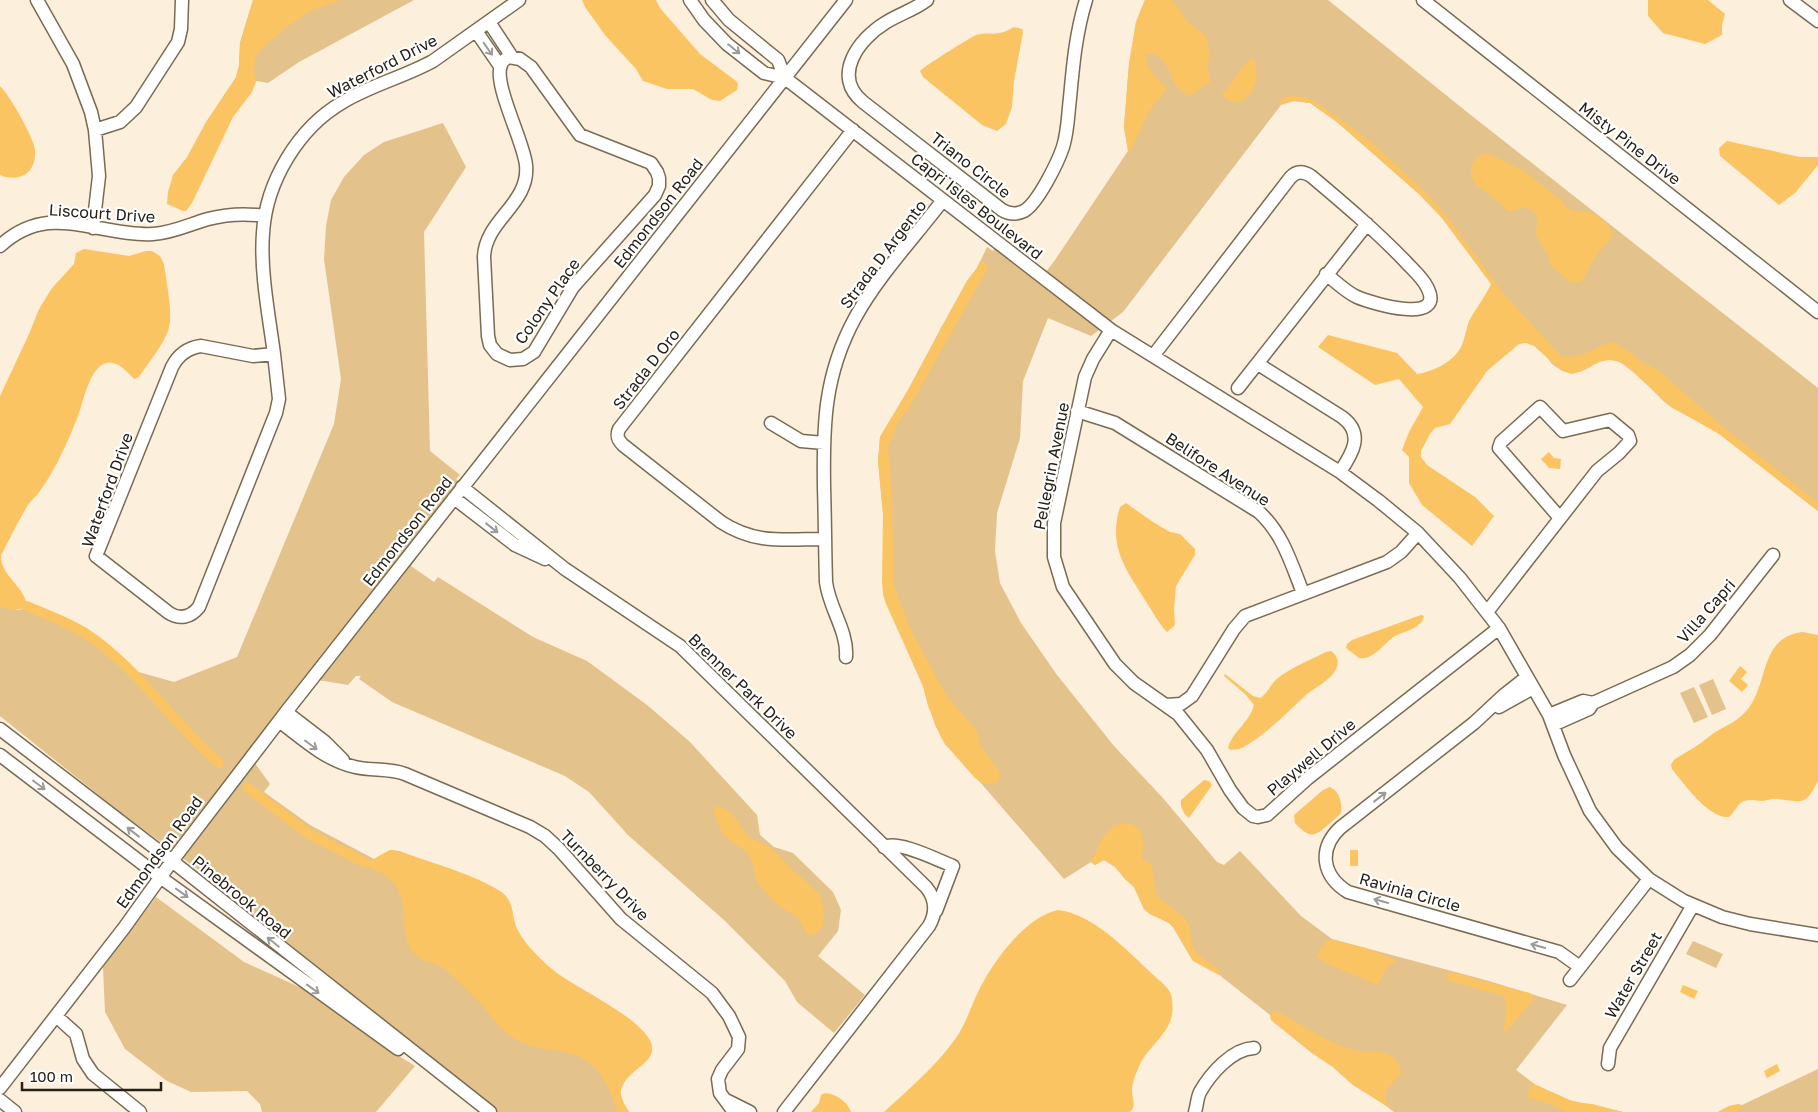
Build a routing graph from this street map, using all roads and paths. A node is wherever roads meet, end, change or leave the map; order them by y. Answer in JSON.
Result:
{"nodes":[{"id":1,"x":36,"y":0,"type":"edge"},
{"id":2,"x":182,"y":0,"type":"edge"},
{"id":3,"x":519,"y":0,"type":"edge"},
{"id":4,"x":690,"y":0,"type":"edge"},
{"id":5,"x":712,"y":0,"type":"edge"},
{"id":6,"x":846,"y":0,"type":"edge"},
{"id":7,"x":927,"y":0,"type":"edge"},
{"id":8,"x":1086,"y":0,"type":"edge"},
{"id":9,"x":1422,"y":0,"type":"edge"},
{"id":10,"x":1790,"y":0,"type":"edge"},
{"id":11,"x":728,"y":20,"type":"junction"},
{"id":12,"x":1818,"y":21,"type":"edge"},
{"id":13,"x":489,"y":22,"type":"junction"},
{"id":14,"x":476,"y":31,"type":"junction"},
{"id":15,"x":715,"y":33,"type":"junction"},
{"id":16,"x":512,"y":57,"type":"junction"},
{"id":17,"x":500,"y":66,"type":"junction"},
{"id":18,"x":785,"y":78,"type":"junction"},
{"id":19,"x":95,"y":130,"type":"junction"},
{"id":20,"x":853,"y":130,"type":"junction"},
{"id":21,"x":943,"y":200,"type":"junction"},
{"id":22,"x":265,"y":216,"type":"junction"},
{"id":23,"x":1367,"y":224,"type":"junction"},
{"id":24,"x":93,"y":228,"type":"junction"},
{"id":25,"x":0,"y":246,"type":"edge"},
{"id":26,"x":1326,"y":274,"type":"junction"},
{"id":27,"x":1818,"y":312,"type":"edge"},
{"id":28,"x":1111,"y":330,"type":"junction"},
{"id":29,"x":274,"y":354,"type":"junction"},
{"id":30,"x":1153,"y":356,"type":"junction"},
{"id":31,"x":1258,"y":364,"type":"junction"},
{"id":32,"x":1238,"y":388,"type":"dead end"},
{"id":33,"x":1077,"y":412,"type":"junction"},
{"id":34,"x":771,"y":423,"type":"dead end"},
{"id":35,"x":824,"y":443,"type":"junction"},
{"id":36,"x":1340,"y":472,"type":"junction"},
{"id":37,"x":462,"y":487,"type":"junction"},
{"id":38,"x":454,"y":498,"type":"junction"},
{"id":39,"x":1560,"y":518,"type":"junction"},
{"id":40,"x":1418,"y":533,"type":"junction"},
{"id":41,"x":825,"y":539,"type":"junction"},
{"id":42,"x":1773,"y":555,"type":"dead end"},
{"id":43,"x":565,"y":569,"type":"junction"},
{"id":44,"x":1303,"y":593,"type":"junction"},
{"id":45,"x":1487,"y":612,"type":"junction"},
{"id":46,"x":1499,"y":628,"type":"junction"},
{"id":47,"x":846,"y":657,"type":"dead end"},
{"id":48,"x":1530,"y":682,"type":"junction"},
{"id":49,"x":1166,"y":705,"type":"junction"},
{"id":50,"x":283,"y":716,"type":"junction"},
{"id":51,"x":1551,"y":720,"type":"junction"},
{"id":52,"x":0,"y":729,"type":"edge"},
{"id":53,"x":0,"y":755,"type":"edge"},
{"id":54,"x":884,"y":846,"type":"junction"},
{"id":55,"x":172,"y":861,"type":"junction"},
{"id":56,"x":160,"y":877,"type":"junction"},
{"id":57,"x":1649,"y":879,"type":"junction"},
{"id":58,"x":1692,"y":905,"type":"junction"},
{"id":59,"x":934,"y":915,"type":"junction"},
{"id":60,"x":1818,"y":935,"type":"edge"},
{"id":61,"x":1580,"y":967,"type":"junction"},
{"id":62,"x":1570,"y":980,"type":"dead end"},
{"id":63,"x":56,"y":1016,"type":"junction"},
{"id":64,"x":1254,"y":1048,"type":"dead end"},
{"id":65,"x":1608,"y":1064,"type":"dead end"},
{"id":66,"x":0,"y":1088,"type":"edge"},
{"id":67,"x":463,"y":1091,"type":"junction"},
{"id":68,"x":0,"y":1100,"type":"edge"},
{"id":69,"x":725,"y":1100,"type":"junction"},
{"id":70,"x":15,"y":1112,"type":"edge"},
{"id":71,"x":140,"y":1112,"type":"edge"},
{"id":72,"x":490,"y":1112,"type":"edge"},
{"id":73,"x":734,"y":1112,"type":"edge"},
{"id":74,"x":750,"y":1112,"type":"edge"},
{"id":75,"x":784,"y":1112,"type":"edge"},
{"id":76,"x":1195,"y":1112,"type":"edge"}],
"edges":[{"from":1,"to":19,"type":"street"},
{"from":2,"to":19,"type":"street"},
{"from":3,"to":13,"type":"street","name":"Waterford Drive"},
{"from":4,"to":15,"type":"street","name":"Capri Isles Boulevard"},
{"from":5,"to":11,"type":"street","name":"Capri Isles Boulevard"},
{"from":6,"to":18,"type":"street","name":"Edmondson Road"},
{"from":7,"to":8,"type":"street","name":"Triano Circle"},
{"from":9,"to":27,"type":"street","name":"Misty Pine Drive"},
{"from":10,"to":12,"type":"street"},
{"from":11,"to":15,"type":"street"},
{"from":11,"to":18,"type":"street","name":"Capri Isles Boulevard"},
{"from":13,"to":14,"type":"street","name":"Waterford Drive"},
{"from":13,"to":16,"type":"street","name":"Colony Place"},
{"from":14,"to":17,"type":"street","name":"Colony Place","one_way":true},
{"from":14,"to":22,"type":"street","name":"Waterford Drive"},
{"from":15,"to":18,"type":"street","name":"Capri Isles Boulevard","one_way":true},
{"from":16,"to":17,"type":"street"},
{"from":16,"to":17,"type":"street","name":"Colony Place"},
{"from":18,"to":20,"type":"street","name":"Capri Isles Boulevard"},
{"from":18,"to":37,"type":"street","name":"Edmondson Road"},
{"from":19,"to":24,"type":"street"},
{"from":20,"to":21,"type":"street","name":"Capri Isles Boulevard"},
{"from":20,"to":41,"type":"street","name":"Strada D Oro"},
{"from":21,"to":28,"type":"street","name":"Capri Isles Boulevard"},
{"from":21,"to":35,"type":"street","name":"Strada D Argento"},
{"from":22,"to":24,"type":"street","name":"Liscourt Drive"},
{"from":22,"to":29,"type":"street","name":"Waterford Drive"},
{"from":23,"to":26,"type":"street"},
{"from":23,"to":26,"type":"street"},
{"from":23,"to":30,"type":"street"},
{"from":24,"to":25,"type":"street","name":"Liscourt Drive"},
{"from":26,"to":31,"type":"street"},
{"from":28,"to":30,"type":"street","name":"Capri Isles Boulevard"},
{"from":28,"to":33,"type":"street","name":"Pellegrin Avenue"},
{"from":29,"to":29,"type":"street","name":"Waterford Drive"},
{"from":30,"to":36,"type":"street","name":"Capri Isles Boulevard"},
{"from":31,"to":32,"type":"street"},
{"from":31,"to":36,"type":"street"},
{"from":33,"to":44,"type":"street","name":"Belifore Avenue"},
{"from":33,"to":49,"type":"street","name":"Pellegrin Avenue"},
{"from":34,"to":35,"type":"street"},
{"from":35,"to":41,"type":"street","name":"Strada D Argento"},
{"from":36,"to":40,"type":"street","name":"Capri Isles Boulevard"},
{"from":37,"to":38,"type":"street","name":"Edmondson Road"},
{"from":37,"to":43,"type":"street","name":"Brenner Park Drive"},
{"from":38,"to":43,"type":"street","name":"Brenner Park Drive","one_way":true},
{"from":38,"to":50,"type":"street","name":"Edmondson Road"},
{"from":39,"to":39,"type":"street"},
{"from":39,"to":45,"type":"street"},
{"from":40,"to":44,"type":"street"},
{"from":40,"to":45,"type":"street","name":"Capri Isles Boulevard"},
{"from":41,"to":47,"type":"street","name":"Strada D Argento"},
{"from":42,"to":51,"type":"street","name":"Villa Capri"},
{"from":43,"to":54,"type":"street","name":"Brenner Park Drive"},
{"from":44,"to":49,"type":"street"},
{"from":45,"to":46,"type":"street","name":"Capri Isles Boulevard"},
{"from":46,"to":48,"type":"street","name":"Capri Isles Boulevard"},
{"from":46,"to":49,"type":"street","name":"Playwell Drive"},
{"from":48,"to":51,"type":"street","name":"Capri Isles Boulevard"},
{"from":61,"to":48,"type":"street","name":"Ravinia Circle","one_way":true},
{"from":50,"to":55,"type":"street","name":"Edmondson Road"},
{"from":50,"to":69,"type":"street","name":"Turnberry Drive"},
{"from":51,"to":57,"type":"street","name":"Capri Isles Boulevard"},
{"from":55,"to":52,"type":"street","name":"Pinebrook Road","one_way":true},
{"from":53,"to":56,"type":"street","name":"Pinebrook Road","one_way":true},
{"from":54,"to":59,"type":"street","name":"Brenner Park Drive"},
{"from":54,"to":59,"type":"street"},
{"from":55,"to":56,"type":"street","name":"Edmondson Road"},
{"from":67,"to":55,"type":"street","name":"Pinebrook Road","one_way":true},
{"from":56,"to":63,"type":"street","name":"Edmondson Road"},
{"from":56,"to":67,"type":"street","name":"Pinebrook Road","one_way":true},
{"from":57,"to":58,"type":"street","name":"Capri Isles Boulevard"},
{"from":57,"to":61,"type":"street"},
{"from":58,"to":60,"type":"street","name":"Capri Isles Boulevard"},
{"from":58,"to":65,"type":"street","name":"Water Street"},
{"from":59,"to":75,"type":"street"},
{"from":61,"to":62,"type":"street"},
{"from":63,"to":66,"type":"street","name":"Edmondson Road"},
{"from":63,"to":71,"type":"street"},
{"from":64,"to":76,"type":"street"},
{"from":67,"to":72,"type":"street","name":"Pinebrook Road"},
{"from":68,"to":70,"type":"street"},
{"from":69,"to":73,"type":"street","name":"Turnberry Drive"},
{"from":69,"to":74,"type":"street"}]}
